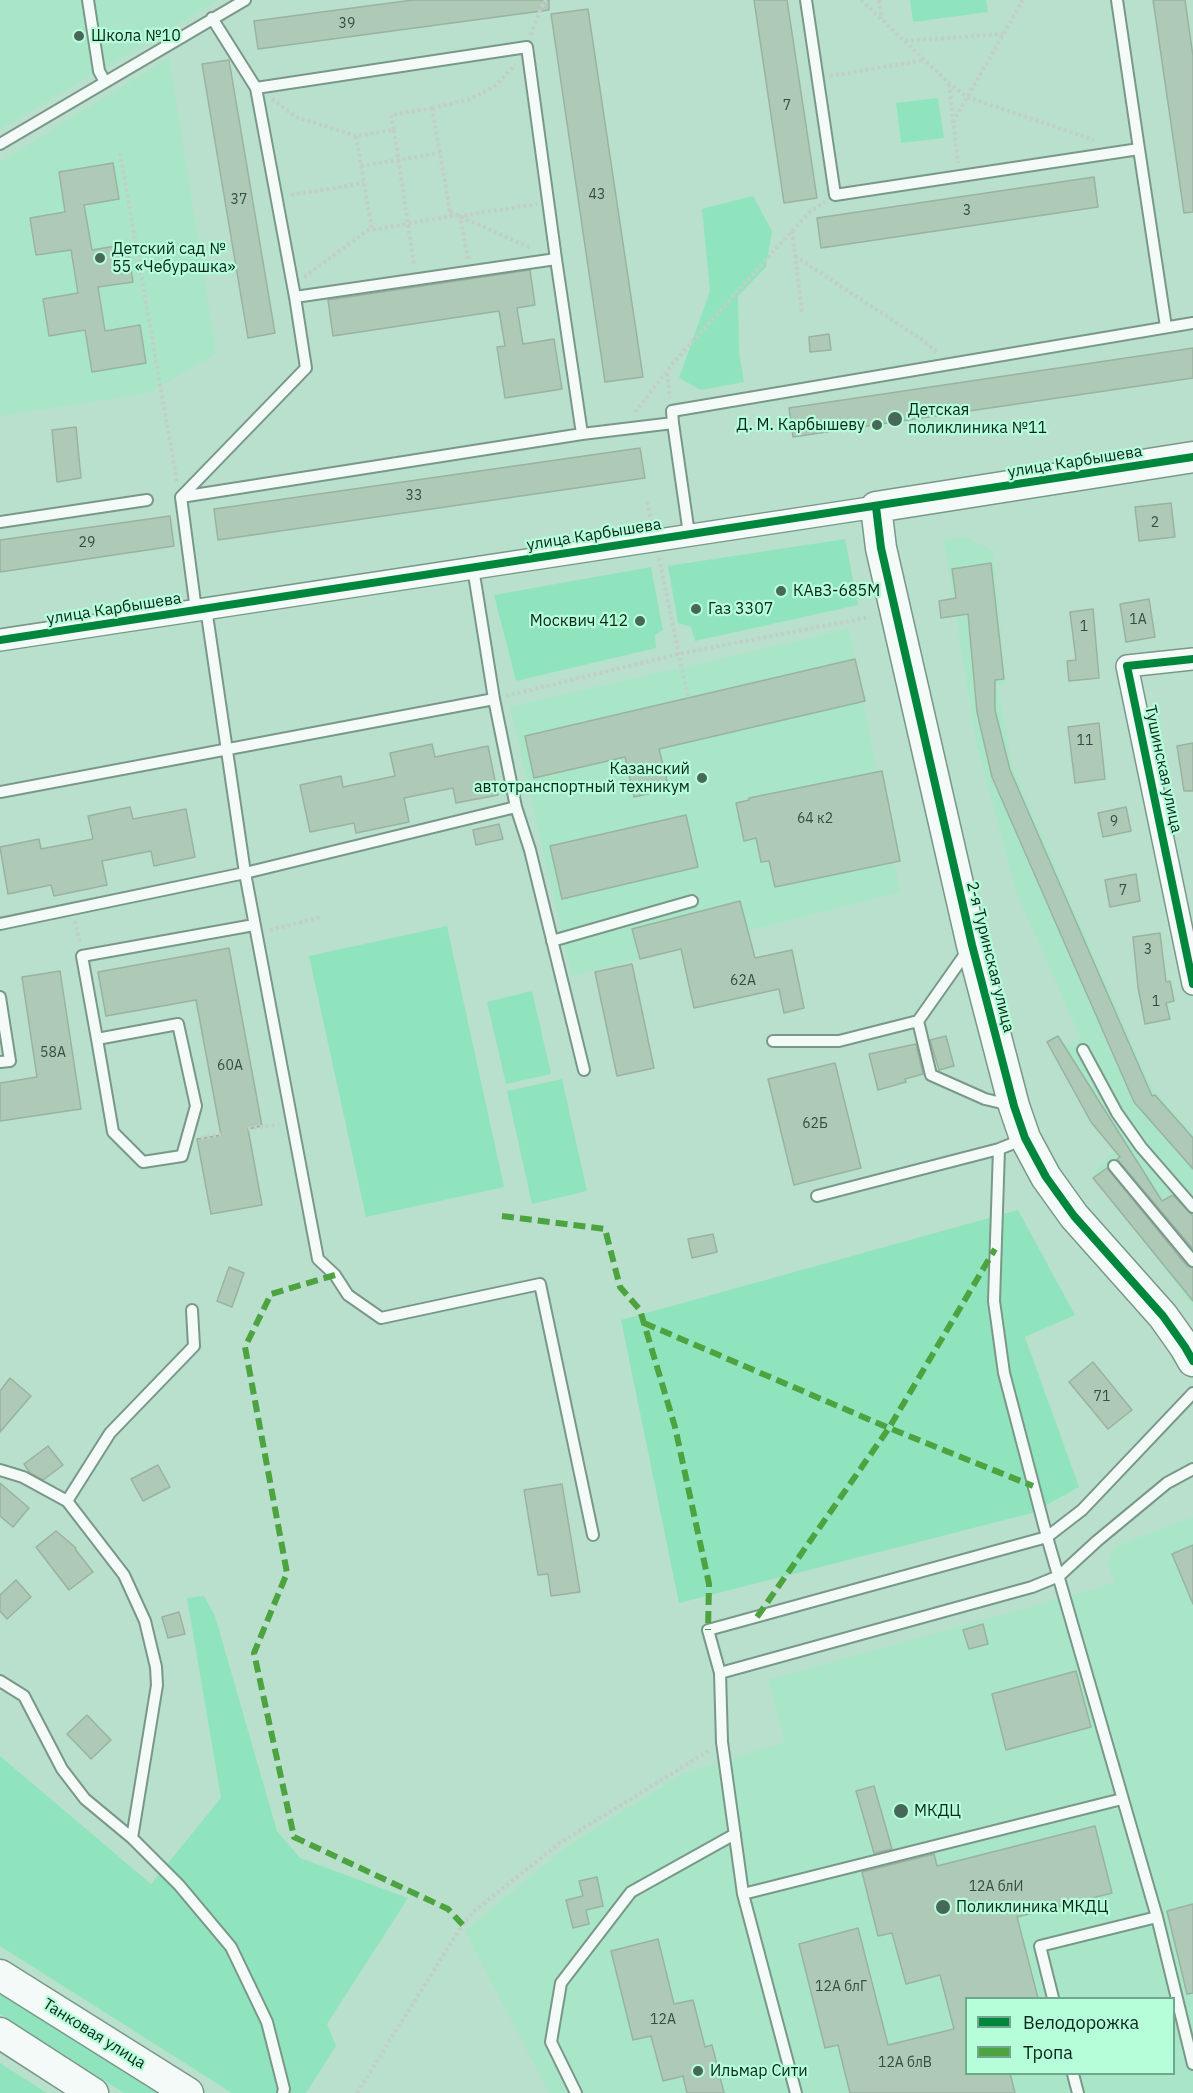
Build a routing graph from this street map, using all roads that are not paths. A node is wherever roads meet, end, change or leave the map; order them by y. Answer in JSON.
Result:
{"nodes":[{"id":1,"x":88,"y":0,"type":"edge"},
{"id":2,"x":245,"y":0,"type":"edge"},
{"id":3,"x":806,"y":0,"type":"edge"},
{"id":4,"x":1117,"y":0,"type":"edge"},
{"id":5,"x":212,"y":18,"type":"junction"},
{"id":6,"x":105,"y":82,"type":"junction"},
{"id":7,"x":256,"y":88,"type":"junction"},
{"id":8,"x":0,"y":144,"type":"edge"},
{"id":9,"x":1139,"y":149,"type":"junction"},
{"id":10,"x":556,"y":259,"type":"junction"},
{"id":11,"x":295,"y":297,"type":"junction"},
{"id":12,"x":1193,"y":323,"type":"edge"},
{"id":13,"x":1166,"y":327,"type":"junction"},
{"id":14,"x":673,"y":423,"type":"junction"},
{"id":15,"x":582,"y":434,"type":"junction"},
{"id":16,"x":1193,"y":457,"type":"edge"},
{"id":17,"x":181,"y":497,"type":"junction"},
{"id":18,"x":147,"y":500,"type":"dead end"},
{"id":19,"x":876,"y":507,"type":"junction"},
{"id":20,"x":0,"y":522,"type":"edge"},
{"id":21,"x":689,"y":534,"type":"junction"},
{"id":22,"x":473,"y":568,"type":"junction"},
{"id":23,"x":201,"y":609,"type":"junction"},
{"id":24,"x":0,"y":640,"type":"edge"},
{"id":25,"x":1193,"y":659,"type":"edge"},
{"id":26,"x":494,"y":699,"type":"junction"},
{"id":27,"x":226,"y":751,"type":"junction"},
{"id":28,"x":0,"y":792,"type":"edge"},
{"id":29,"x":516,"y":807,"type":"junction"},
{"id":30,"x":244,"y":873,"type":"junction"},
{"id":31,"x":692,"y":901,"type":"dead end"},
{"id":32,"x":0,"y":924,"type":"edge"},
{"id":33,"x":254,"y":929,"type":"junction"},
{"id":34,"x":552,"y":941,"type":"junction"},
{"id":35,"x":972,"y":945,"type":"junction"},
{"id":36,"x":1193,"y":984,"type":"edge"},
{"id":37,"x":0,"y":997,"type":"edge"},
{"id":38,"x":918,"y":1021,"type":"junction"},
{"id":39,"x":97,"y":1039,"type":"junction"},
{"id":40,"x":773,"y":1041,"type":"dead end"},
{"id":41,"x":1083,"y":1050,"type":"dead end"},
{"id":42,"x":0,"y":1062,"type":"edge"},
{"id":43,"x":584,"y":1070,"type":"dead end"},
{"id":44,"x":1014,"y":1106,"type":"junction"},
{"id":45,"x":1012,"y":1143,"type":"junction"},
{"id":46,"x":1114,"y":1166,"type":"dead end"},
{"id":47,"x":818,"y":1197,"type":"dead end"},
{"id":48,"x":1193,"y":1207,"type":"edge"},
{"id":49,"x":1193,"y":1261,"type":"edge"},
{"id":50,"x":192,"y":1310,"type":"dead end"},
{"id":51,"x":1193,"y":1361,"type":"edge"},
{"id":52,"x":1193,"y":1393,"type":"edge"},
{"id":53,"x":1193,"y":1469,"type":"edge"},
{"id":54,"x":0,"y":1470,"type":"edge"},
{"id":55,"x":67,"y":1501,"type":"junction"},
{"id":56,"x":593,"y":1535,"type":"dead end"},
{"id":57,"x":1047,"y":1537,"type":"junction"},
{"id":58,"x":1059,"y":1576,"type":"junction"},
{"id":59,"x":720,"y":1673,"type":"junction"},
{"id":60,"x":0,"y":1681,"type":"edge"},
{"id":61,"x":1122,"y":1799,"type":"junction"},
{"id":62,"x":735,"y":1834,"type":"junction"},
{"id":63,"x":132,"y":1838,"type":"junction"},
{"id":64,"x":743,"y":1894,"type":"junction"},
{"id":65,"x":1157,"y":1917,"type":"junction"},
{"id":66,"x":0,"y":1975,"type":"edge"},
{"id":67,"x":1053,"y":1997,"type":"edge"},
{"id":68,"x":0,"y":2033,"type":"edge"},
{"id":69,"x":1193,"y":2064,"type":"edge"},
{"id":70,"x":1074,"y":2075,"type":"edge"},
{"id":71,"x":93,"y":2093,"type":"edge"},
{"id":72,"x":189,"y":2093,"type":"edge"},
{"id":73,"x":283,"y":2093,"type":"edge"},
{"id":74,"x":576,"y":2093,"type":"edge"},
{"id":75,"x":796,"y":2093,"type":"edge"},
{"id":76,"x":1078,"y":2093,"type":"edge"}],
"edges":[{"from":1,"to":6,"type":"lane"},
{"from":2,"to":5,"type":"lane"},
{"from":3,"to":9,"type":"lane"},
{"from":4,"to":9,"type":"lane"},
{"from":5,"to":6,"type":"lane"},
{"from":5,"to":7,"type":"lane"},
{"from":6,"to":8,"type":"lane"},
{"from":7,"to":10,"type":"lane"},
{"from":7,"to":11,"type":"lane"},
{"from":9,"to":13,"type":"lane"},
{"from":10,"to":11,"type":"lane"},
{"from":10,"to":15,"type":"lane"},
{"from":11,"to":17,"type":"lane"},
{"from":12,"to":13,"type":"lane"},
{"from":13,"to":14,"type":"lane"},
{"from":14,"to":15,"type":"lane"},
{"from":14,"to":21,"type":"lane"},
{"from":15,"to":17,"type":"lane"},
{"from":16,"to":19,"type":"street","name":"улица Карбышева"},
{"from":17,"to":23,"type":"lane"},
{"from":18,"to":20,"type":"lane"},
{"from":19,"to":21,"type":"street","name":"улица Карбышева"},
{"from":19,"to":35,"type":"street","name":"2-я Туринская улица"},
{"from":21,"to":22,"type":"street","name":"улица Карбышева"},
{"from":22,"to":23,"type":"street","name":"улица Карбышева"},
{"from":22,"to":26,"type":"lane"},
{"from":23,"to":24,"type":"street","name":"улица Карбышева"},
{"from":23,"to":27,"type":"lane"},
{"from":25,"to":36,"type":"street","name":"Тушинская улица"},
{"from":26,"to":27,"type":"lane"},
{"from":26,"to":29,"type":"lane"},
{"from":27,"to":28,"type":"lane"},
{"from":27,"to":30,"type":"lane"},
{"from":29,"to":30,"type":"lane"},
{"from":29,"to":34,"type":"lane"},
{"from":30,"to":32,"type":"lane"},
{"from":30,"to":33,"type":"lane"},
{"from":31,"to":34,"type":"lane"},
{"from":33,"to":39,"type":"lane"},
{"from":33,"to":56,"type":"lane"},
{"from":34,"to":43,"type":"lane"},
{"from":35,"to":38,"type":"lane"},
{"from":35,"to":44,"type":"street","name":"2-я Туринская улица"},
{"from":37,"to":42,"type":"lane"},
{"from":38,"to":40,"type":"lane"},
{"from":38,"to":44,"type":"lane"},
{"from":39,"to":39,"type":"lane"},
{"from":41,"to":48,"type":"lane"},
{"from":44,"to":45,"type":"street","name":"2-я Туринская улица"},
{"from":45,"to":47,"type":"lane"},
{"from":45,"to":51,"type":"street","name":"2-я Туринская улица"},
{"from":45,"to":57,"type":"lane"},
{"from":46,"to":49,"type":"lane"},
{"from":50,"to":55,"type":"lane"},
{"from":52,"to":57,"type":"lane"},
{"from":53,"to":58,"type":"lane"},
{"from":54,"to":55,"type":"lane"},
{"from":55,"to":63,"type":"lane"},
{"from":57,"to":58,"type":"lane"},
{"from":57,"to":59,"type":"lane"},
{"from":58,"to":59,"type":"lane"},
{"from":58,"to":61,"type":"lane"},
{"from":59,"to":62,"type":"lane"},
{"from":60,"to":63,"type":"lane"},
{"from":61,"to":64,"type":"lane"},
{"from":61,"to":65,"type":"lane"},
{"from":62,"to":64,"type":"lane"},
{"from":62,"to":74,"type":"lane"},
{"from":63,"to":73,"type":"lane"},
{"from":64,"to":75,"type":"lane"},
{"from":65,"to":67,"type":"lane"},
{"from":65,"to":69,"type":"lane"},
{"from":66,"to":72,"type":"street","name":"Танковая улица"},
{"from":68,"to":71,"type":"street"},
{"from":70,"to":76,"type":"lane"}]}
